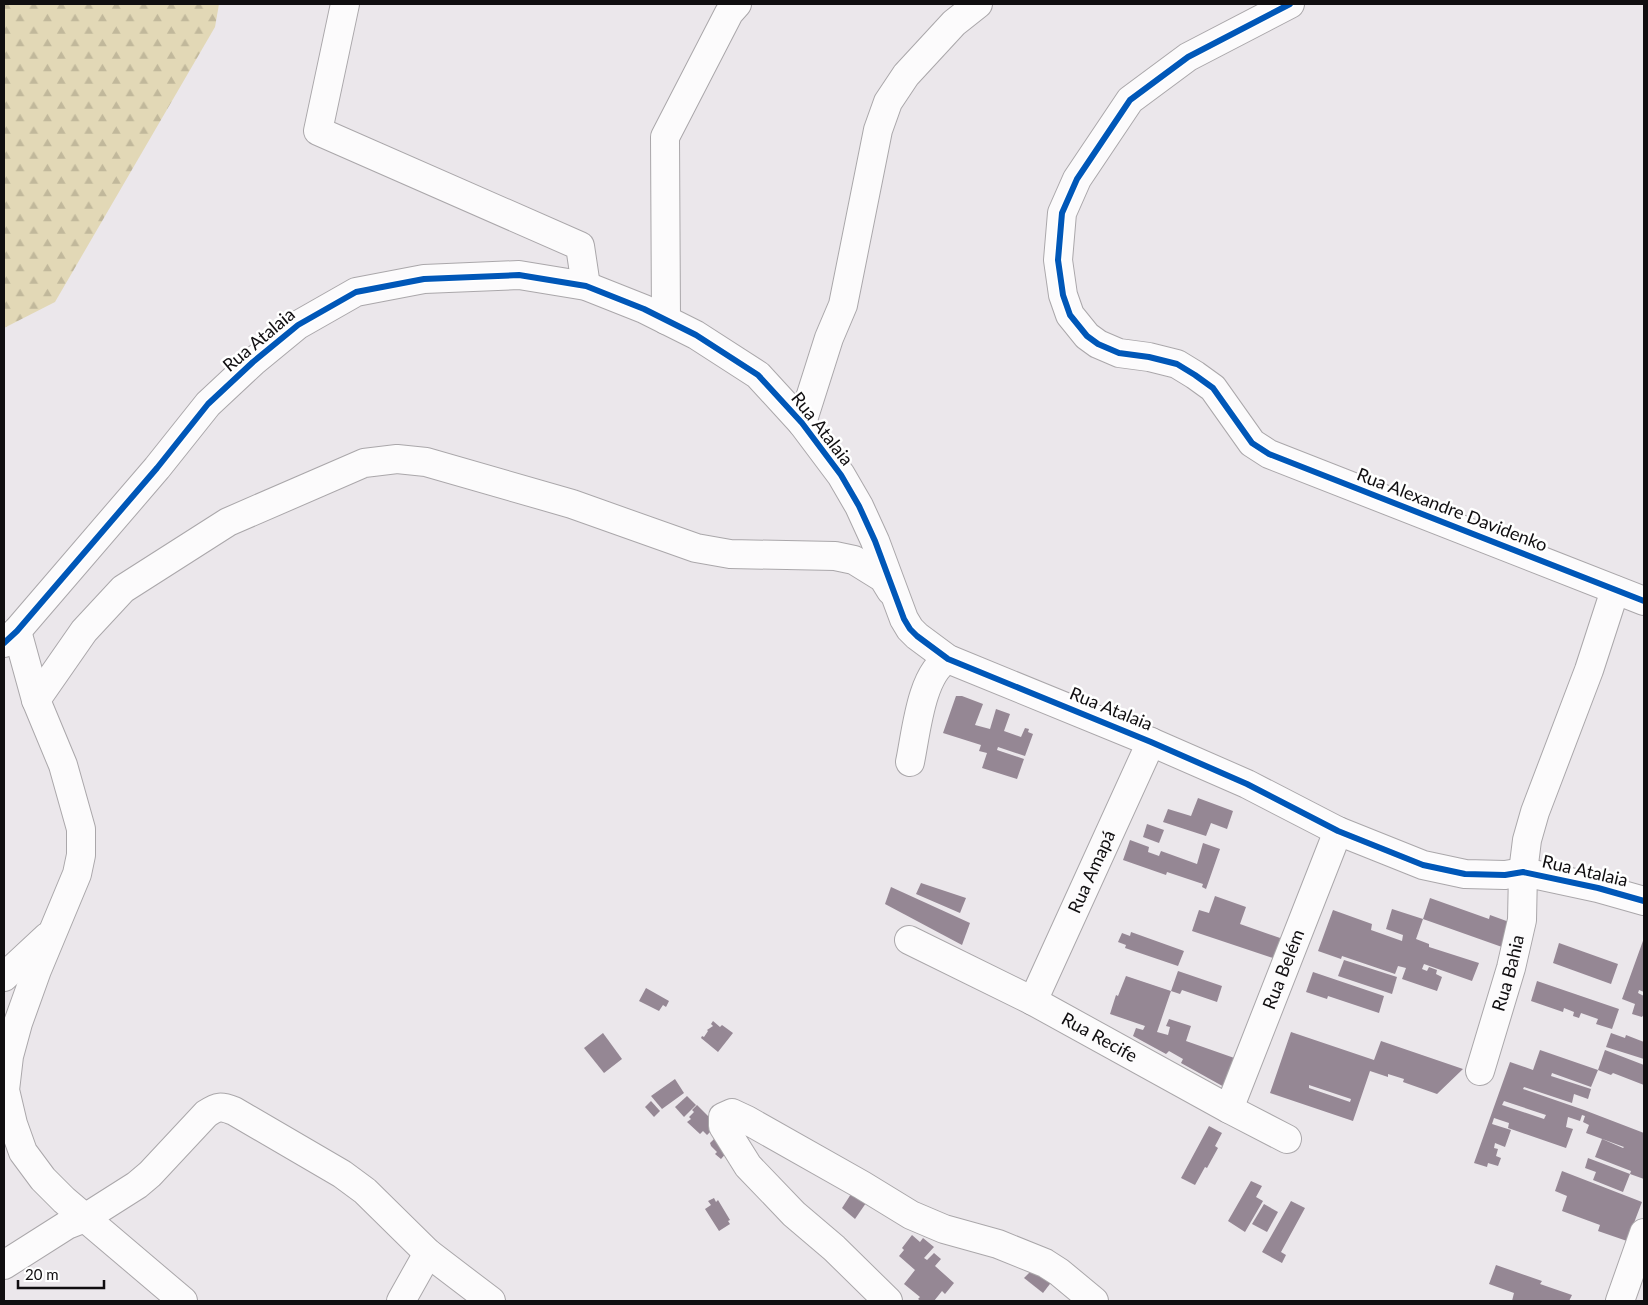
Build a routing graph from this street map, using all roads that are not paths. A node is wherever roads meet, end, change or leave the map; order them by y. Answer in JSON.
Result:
{"nodes":[{"id":1,"x":344,"y":4,"type":"edge"},
{"id":2,"x":737,"y":4,"type":"edge"},
{"id":3,"x":978,"y":4,"type":"edge"},
{"id":4,"x":1290,"y":4,"type":"edge"},
{"id":5,"x":586,"y":286,"type":"junction"},
{"id":6,"x":666,"y":320,"type":"junction"},
{"id":7,"x":802,"y":423,"type":"junction"},
{"id":8,"x":1615,"y":590,"type":"junction"},
{"id":9,"x":1644,"y":601,"type":"edge"},
{"id":10,"x":899,"y":602,"type":"junction"},
{"id":11,"x":10,"y":637,"type":"edge"},
{"id":12,"x":948,"y":659,"type":"junction"},
{"id":13,"x":36,"y":700,"type":"junction"},
{"id":14,"x":1151,"y":742,"type":"junction"},
{"id":15,"x":910,"y":762,"type":"dead end"},
{"id":16,"x":1338,"y":831,"type":"junction"},
{"id":17,"x":1523,"y":872,"type":"junction"},
{"id":18,"x":1644,"y":901,"type":"edge"},
{"id":19,"x":53,"y":932,"type":"junction"},
{"id":20,"x":908,"y":940,"type":"dead end"},
{"id":21,"x":4,"y":977,"type":"edge"},
{"id":22,"x":1033,"y":1000,"type":"junction"},
{"id":23,"x":1480,"y":1071,"type":"dead end"},
{"id":24,"x":1229,"y":1109,"type":"junction"},
{"id":25,"x":10,"y":1138,"type":"edge"},
{"id":26,"x":1287,"y":1138,"type":"dead end"},
{"id":27,"x":85,"y":1218,"type":"junction"},
{"id":28,"x":1644,"y":1233,"type":"edge"},
{"id":29,"x":428,"y":1253,"type":"junction"},
{"id":30,"x":4,"y":1265,"type":"edge"},
{"id":31,"x":1087,"y":1296,"type":"edge"},
{"id":32,"x":183,"y":1301,"type":"edge"},
{"id":33,"x":401,"y":1301,"type":"edge"},
{"id":34,"x":491,"y":1301,"type":"edge"},
{"id":35,"x":888,"y":1301,"type":"edge"},
{"id":36,"x":1620,"y":1301,"type":"edge"}],
"edges":[{"from":1,"to":5,"type":"street"},
{"from":2,"to":6,"type":"street"},
{"from":3,"to":7,"type":"street"},
{"from":4,"to":8,"type":"street","name":"Rua Alexandre Davidenko"},
{"from":5,"to":6,"type":"street","name":"Rua Atalaia"},
{"from":5,"to":11,"type":"street","name":"Rua Atalaia"},
{"from":6,"to":7,"type":"street","name":"Rua Atalaia"},
{"from":7,"to":10,"type":"street","name":"Rua Atalaia"},
{"from":8,"to":9,"type":"street","name":"Rua Alexandre Davidenko"},
{"from":8,"to":17,"type":"street","name":"Rua Bahia"},
{"from":10,"to":12,"type":"street","name":"Rua Atalaia"},
{"from":10,"to":13,"type":"street"},
{"from":11,"to":13,"type":"street"},
{"from":12,"to":14,"type":"street","name":"Rua Atalaia"},
{"from":12,"to":15,"type":"street"},
{"from":13,"to":19,"type":"street"},
{"from":14,"to":16,"type":"street","name":"Rua Atalaia"},
{"from":14,"to":22,"type":"street","name":"Rua Amapá"},
{"from":16,"to":17,"type":"street","name":"Rua Atalaia"},
{"from":16,"to":24,"type":"street","name":"Rua Belém"},
{"from":17,"to":18,"type":"street","name":"Rua Atalaia"},
{"from":17,"to":23,"type":"street","name":"Rua Bahia"},
{"from":19,"to":21,"type":"street"},
{"from":19,"to":25,"type":"street"},
{"from":20,"to":22,"type":"street","name":"Rua Recife"},
{"from":22,"to":24,"type":"street","name":"Rua Recife"},
{"from":24,"to":26,"type":"street","name":"Rua Recife"},
{"from":25,"to":27,"type":"street"},
{"from":27,"to":29,"type":"street"},
{"from":27,"to":30,"type":"street"},
{"from":27,"to":32,"type":"street"},
{"from":28,"to":36,"type":"street"},
{"from":29,"to":33,"type":"street"},
{"from":29,"to":34,"type":"street"},
{"from":31,"to":35,"type":"street"}]}
